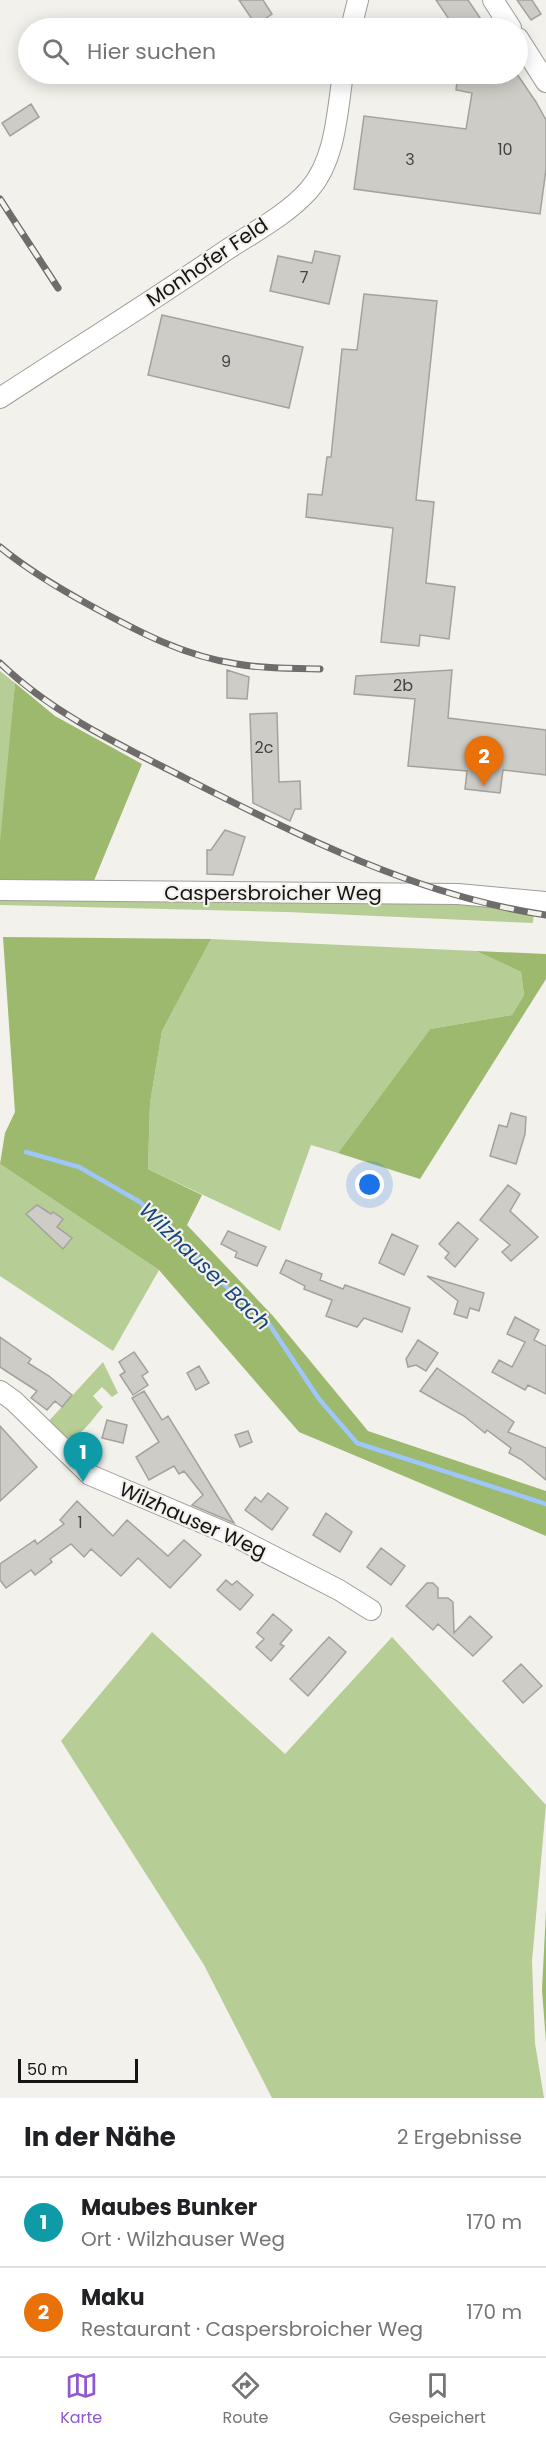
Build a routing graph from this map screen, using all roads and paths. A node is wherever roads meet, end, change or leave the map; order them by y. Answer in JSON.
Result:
{"nodes":[{"id":1,"x":358,"y":0,"type":"edge"},
{"id":2,"x":493,"y":0,"type":"edge"},
{"id":3,"x":354,"y":18,"type":"edge"},
{"id":4,"x":505,"y":18,"type":"edge"},
{"id":5,"x":528,"y":54,"type":"edge"},
{"id":6,"x":546,"y":82,"type":"edge"},
{"id":7,"x":341,"y":84,"type":"edge"},
{"id":8,"x":0,"y":398,"type":"edge"},
{"id":9,"x":0,"y":890,"type":"edge"},
{"id":10,"x":546,"y":902,"type":"edge"},
{"id":11,"x":0,"y":1391,"type":"edge"},
{"id":12,"x":371,"y":1610,"type":"dead end"}],
"edges":[{"from":1,"to":3,"type":"street"},
{"from":2,"to":4,"type":"street"},
{"from":5,"to":6,"type":"street"},
{"from":7,"to":8,"type":"street","name":"Monhofer Feld"},
{"from":9,"to":10,"type":"street","name":"Caspersbroicher Weg"},
{"from":11,"to":12,"type":"street","name":"Wilzhauser Weg"}]}
